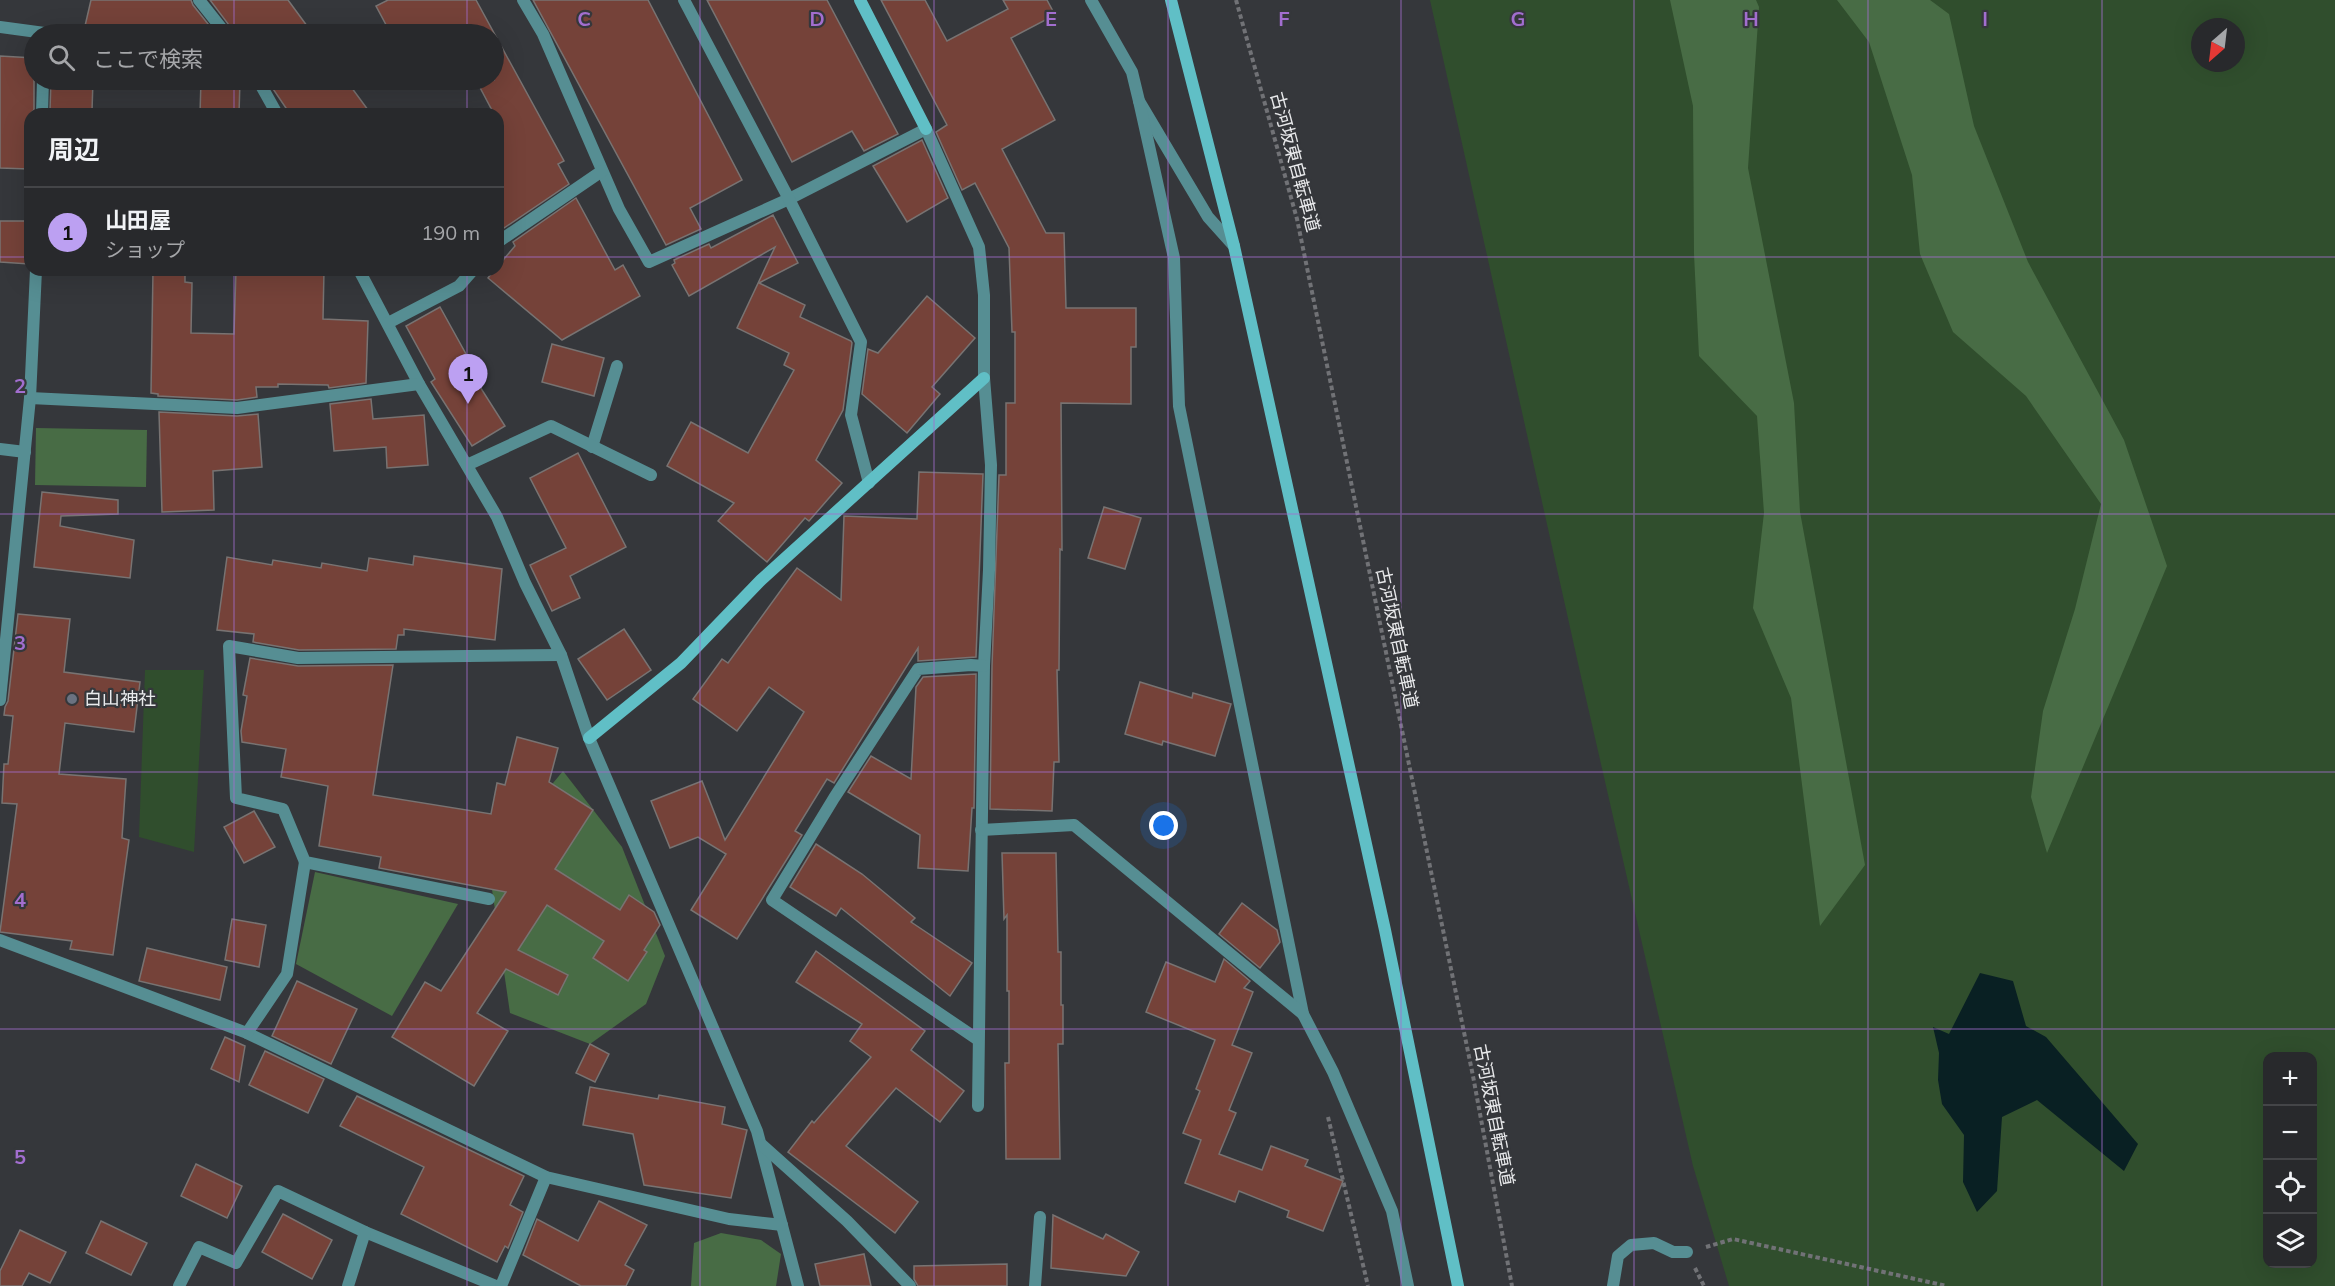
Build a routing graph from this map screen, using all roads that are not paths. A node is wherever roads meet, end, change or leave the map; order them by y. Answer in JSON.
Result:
{"nodes":[{"id":1,"x":199,"y":0,"type":"edge"},
{"id":2,"x":523,"y":0,"type":"edge"},
{"id":3,"x":684,"y":0,"type":"edge"},
{"id":4,"x":860,"y":0,"type":"edge"},
{"id":5,"x":1091,"y":0,"type":"edge"},
{"id":6,"x":1171,"y":0,"type":"edge"},
{"id":7,"x":218,"y":24,"type":"edge"},
{"id":8,"x":0,"y":27,"type":"edge"},
{"id":9,"x":24,"y":31,"type":"edge"},
{"id":10,"x":43,"y":90,"type":"edge"},
{"id":11,"x":264,"y":90,"type":"edge"},
{"id":12,"x":1139,"y":101,"type":"junction"},
{"id":13,"x":42,"y":108,"type":"edge"},
{"id":14,"x":274,"y":108,"type":"edge"},
{"id":15,"x":926,"y":129,"type":"junction"},
{"id":16,"x":602,"y":171,"type":"junction"},
{"id":17,"x":789,"y":199,"type":"junction"},
{"id":18,"x":504,"y":238,"type":"edge"},
{"id":19,"x":1234,"y":246,"type":"junction"},
{"id":20,"x":36,"y":276,"type":"edge"},
{"id":21,"x":362,"y":276,"type":"edge"},
{"id":22,"x":468,"y":276,"type":"edge"},
{"id":23,"x":388,"y":323,"type":"junction"},
{"id":24,"x":617,"y":366,"type":"dead end"},
{"id":25,"x":984,"y":378,"type":"junction"},
{"id":26,"x":419,"y":384,"type":"junction"},
{"id":27,"x":30,"y":398,"type":"junction"},
{"id":28,"x":592,"y":447,"type":"junction"},
{"id":29,"x":0,"y":449,"type":"edge"},
{"id":30,"x":25,"y":452,"type":"junction"},
{"id":31,"x":467,"y":465,"type":"junction"},
{"id":32,"x":651,"y":475,"type":"dead end"},
{"id":33,"x":869,"y":483,"type":"junction"},
{"id":34,"x":561,"y":655,"type":"junction"},
{"id":35,"x":984,"y":666,"type":"junction"},
{"id":36,"x":0,"y":700,"type":"edge"},
{"id":37,"x":589,"y":738,"type":"junction"},
{"id":38,"x":981,"y":830,"type":"junction"},
{"id":39,"x":305,"y":862,"type":"junction"},
{"id":40,"x":489,"y":899,"type":"dead end"},
{"id":41,"x":0,"y":940,"type":"edge"},
{"id":42,"x":1303,"y":1014,"type":"junction"},
{"id":43,"x":247,"y":1033,"type":"junction"},
{"id":44,"x":977,"y":1039,"type":"junction"},
{"id":45,"x":978,"y":1106,"type":"dead end"},
{"id":46,"x":761,"y":1145,"type":"junction"},
{"id":47,"x":546,"y":1178,"type":"junction"},
{"id":48,"x":1040,"y":1217,"type":"dead end"},
{"id":49,"x":782,"y":1225,"type":"junction"},
{"id":50,"x":366,"y":1232,"type":"junction"},
{"id":51,"x":1687,"y":1252,"type":"road end"},
{"id":52,"x":179,"y":1286,"type":"edge"},
{"id":53,"x":348,"y":1286,"type":"edge"},
{"id":54,"x":496,"y":1286,"type":"edge"},
{"id":55,"x":501,"y":1286,"type":"edge"},
{"id":56,"x":798,"y":1286,"type":"edge"},
{"id":57,"x":910,"y":1286,"type":"edge"},
{"id":58,"x":1035,"y":1286,"type":"edge"},
{"id":59,"x":1408,"y":1286,"type":"edge"},
{"id":60,"x":1458,"y":1286,"type":"edge"},
{"id":61,"x":1613,"y":1286,"type":"edge"}],
"edges":[{"from":1,"to":7,"type":"street"},
{"from":2,"to":16,"type":"street"},
{"from":3,"to":17,"type":"street"},
{"from":4,"to":15,"type":"street"},
{"from":5,"to":12,"type":"street"},
{"from":6,"to":19,"type":"street"},
{"from":8,"to":9,"type":"street"},
{"from":10,"to":13,"type":"street"},
{"from":11,"to":14,"type":"street"},
{"from":12,"to":19,"type":"street"},
{"from":12,"to":42,"type":"street"},
{"from":15,"to":17,"type":"street"},
{"from":15,"to":25,"type":"street"},
{"from":16,"to":17,"type":"street"},
{"from":16,"to":18,"type":"street"},
{"from":17,"to":33,"type":"street"},
{"from":19,"to":60,"type":"street"},
{"from":20,"to":27,"type":"street"},
{"from":21,"to":23,"type":"street"},
{"from":22,"to":23,"type":"street"},
{"from":23,"to":26,"type":"street"},
{"from":24,"to":28,"type":"street"},
{"from":25,"to":33,"type":"street"},
{"from":25,"to":35,"type":"street"},
{"from":26,"to":27,"type":"street"},
{"from":26,"to":31,"type":"street"},
{"from":27,"to":30,"type":"street"},
{"from":28,"to":31,"type":"street"},
{"from":28,"to":32,"type":"street"},
{"from":29,"to":30,"type":"street"},
{"from":30,"to":36,"type":"street"},
{"from":31,"to":34,"type":"street"},
{"from":33,"to":37,"type":"street"},
{"from":34,"to":37,"type":"street"},
{"from":34,"to":39,"type":"street"},
{"from":35,"to":38,"type":"street"},
{"from":35,"to":44,"type":"street"},
{"from":37,"to":46,"type":"street"},
{"from":38,"to":42,"type":"street"},
{"from":38,"to":44,"type":"street"},
{"from":39,"to":40,"type":"street"},
{"from":39,"to":43,"type":"street"},
{"from":41,"to":43,"type":"street"},
{"from":42,"to":59,"type":"street"},
{"from":43,"to":47,"type":"street"},
{"from":44,"to":45,"type":"street"},
{"from":46,"to":49,"type":"street"},
{"from":46,"to":57,"type":"street"},
{"from":47,"to":49,"type":"street"},
{"from":47,"to":55,"type":"street"},
{"from":48,"to":58,"type":"street"},
{"from":49,"to":56,"type":"street"},
{"from":50,"to":52,"type":"street"},
{"from":50,"to":53,"type":"street"},
{"from":50,"to":54,"type":"street"},
{"from":51,"to":61,"type":"street"}]}
